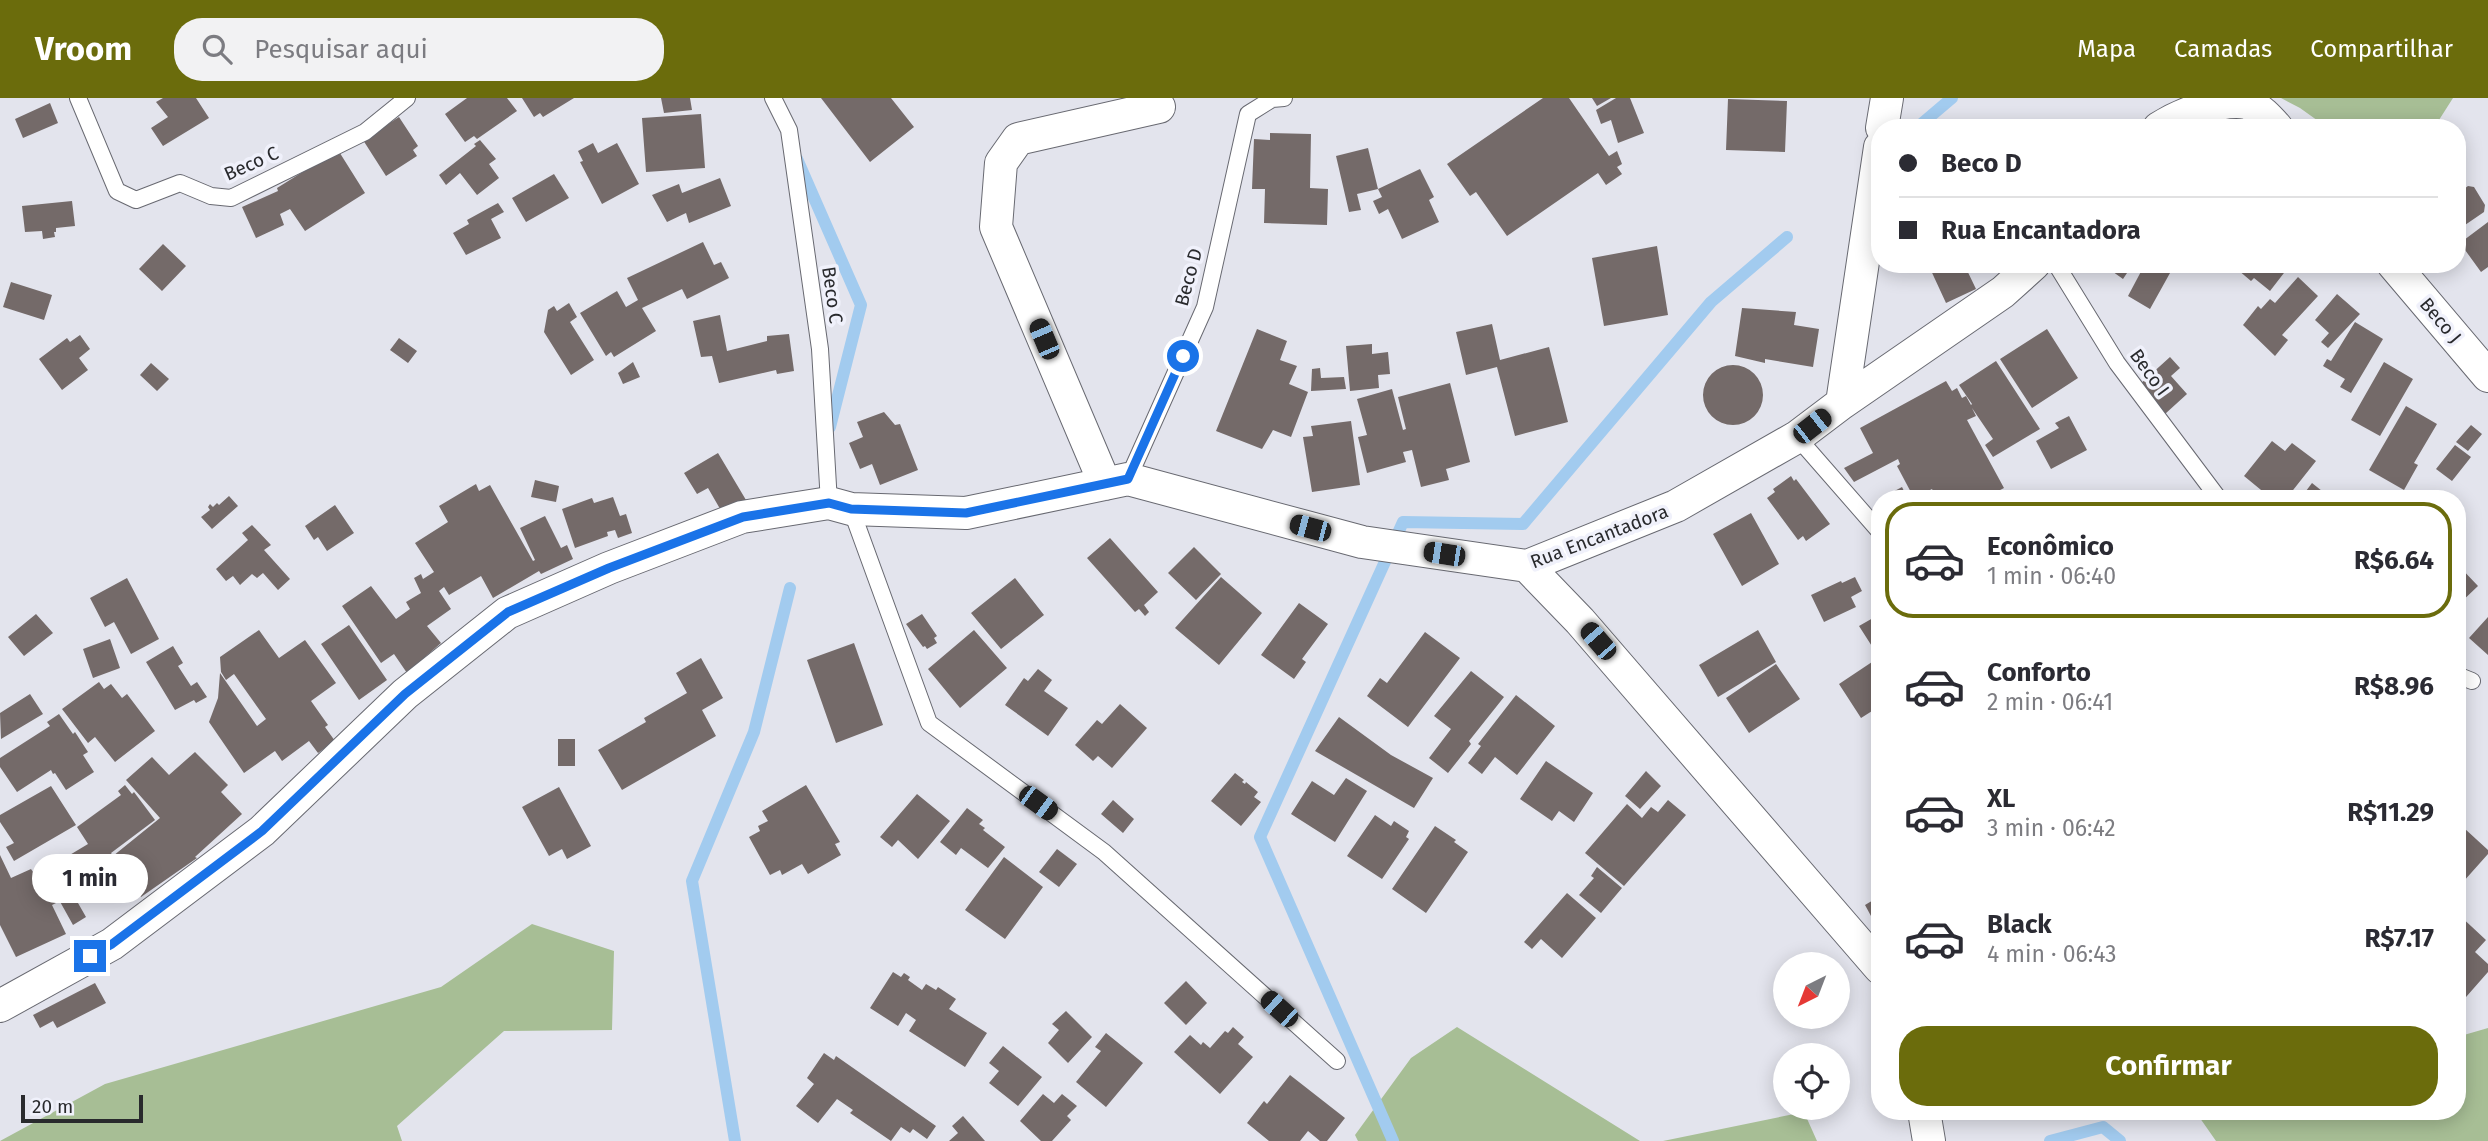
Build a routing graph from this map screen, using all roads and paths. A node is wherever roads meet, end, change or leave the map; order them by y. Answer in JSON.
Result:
{"nodes":[{"id":1,"x":78,"y":98,"type":"edge"},
{"id":2,"x":407,"y":98,"type":"edge"},
{"id":3,"x":773,"y":98,"type":"edge"},
{"id":4,"x":1284,"y":98,"type":"edge"},
{"id":5,"x":1887,"y":98,"type":"edge"},
{"id":6,"x":1159,"y":107,"type":"dead end"},
{"id":7,"x":1884,"y":119,"type":"edge"},
{"id":8,"x":2173,"y":119,"type":"edge"},
{"id":9,"x":2268,"y":119,"type":"edge"},
{"id":10,"x":1871,"y":208,"type":"edge"},
{"id":11,"x":2025,"y":273,"type":"edge"},
{"id":12,"x":2062,"y":273,"type":"edge"},
{"id":13,"x":2401,"y":273,"type":"edge"},
{"id":14,"x":2488,"y":376,"type":"edge"},
{"id":15,"x":1842,"y":403,"type":"junction"},
{"id":16,"x":1797,"y":438,"type":"junction"},
{"id":17,"x":1116,"y":482,"type":"junction"},
{"id":18,"x":2212,"y":490,"type":"edge"},
{"id":19,"x":840,"y":506,"type":"junction"},
{"id":20,"x":1871,"y":522,"type":"edge"},
{"id":21,"x":1527,"y":566,"type":"junction"},
{"id":22,"x":1871,"y":958,"type":"edge"},
{"id":23,"x":0,"y":1006,"type":"edge"},
{"id":24,"x":1337,"y":1061,"type":"dead end"},
{"id":25,"x":1926,"y":1120,"type":"edge"},
{"id":26,"x":1929,"y":1141,"type":"edge"}],
"edges":[{"from":1,"to":2,"type":"lane","name":"Beco C"},
{"from":3,"to":19,"type":"lane","name":"Beco C"},
{"from":4,"to":17,"type":"lane","name":"Beco D"},
{"from":5,"to":7,"type":"street"},
{"from":6,"to":17,"type":"street"},
{"from":8,"to":9,"type":"street"},
{"from":10,"to":15,"type":"street"},
{"from":11,"to":15,"type":"street","name":"Rua Encantadora"},
{"from":12,"to":18,"type":"lane","name":"Beco I"},
{"from":13,"to":14,"type":"street","name":"Beco J"},
{"from":15,"to":16,"type":"street","name":"Rua Encantadora"},
{"from":16,"to":20,"type":"lane"},
{"from":16,"to":21,"type":"street","name":"Rua Encantadora"},
{"from":17,"to":19,"type":"street","name":"Rua Encantadora"},
{"from":17,"to":21,"type":"street","name":"Rua Encantadora"},
{"from":19,"to":23,"type":"street","name":"Rua Encantadora"},
{"from":19,"to":24,"type":"lane","name":"Beco C"},
{"from":21,"to":22,"type":"street"},
{"from":25,"to":26,"type":"street"}]}
